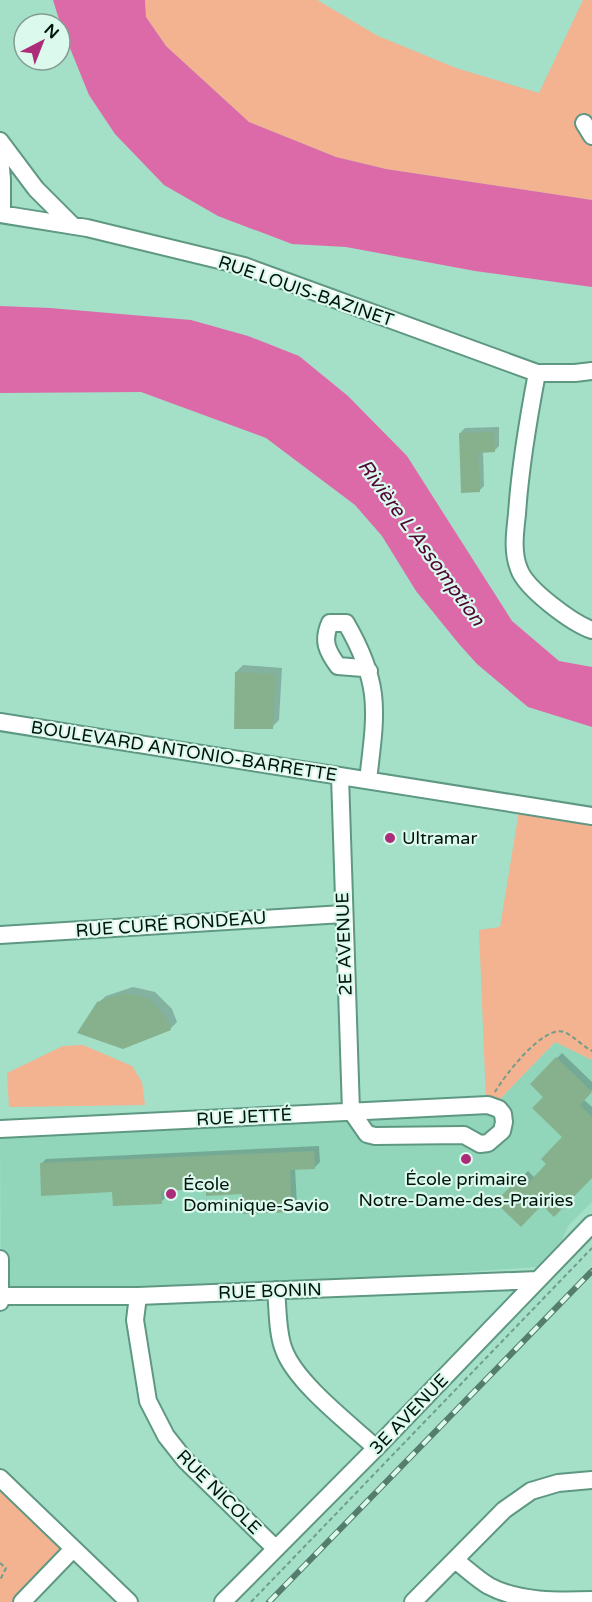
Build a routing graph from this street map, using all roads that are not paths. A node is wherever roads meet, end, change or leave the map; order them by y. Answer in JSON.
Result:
{"nodes":[{"id":1,"x":0,"y":141,"type":"edge"},
{"id":2,"x":0,"y":158,"type":"edge"},
{"id":3,"x":1,"y":214,"type":"edge"},
{"id":4,"x":73,"y":226,"type":"junction"},
{"id":5,"x":592,"y":371,"type":"edge"},
{"id":6,"x":537,"y":373,"type":"junction"},
{"id":7,"x":592,"y":630,"type":"edge"},
{"id":8,"x":369,"y":671,"type":"dead end"},
{"id":9,"x":0,"y":722,"type":"edge"},
{"id":10,"x":340,"y":776,"type":"junction"},
{"id":11,"x":368,"y":780,"type":"junction"},
{"id":12,"x":592,"y":816,"type":"edge"},
{"id":13,"x":343,"y":914,"type":"junction"},
{"id":14,"x":0,"y":935,"type":"edge"},
{"id":15,"x":351,"y":1112,"type":"junction"},
{"id":16,"x":0,"y":1129,"type":"edge"},
{"id":17,"x":592,"y":1224,"type":"edge"},
{"id":18,"x":0,"y":1259,"type":"edge"},
{"id":19,"x":538,"y":1280,"type":"junction"},
{"id":20,"x":276,"y":1290,"type":"junction"},
{"id":21,"x":138,"y":1296,"type":"junction"},
{"id":22,"x":1,"y":1299,"type":"edge"},
{"id":23,"x":376,"y":1448,"type":"junction"},
{"id":24,"x":0,"y":1478,"type":"edge"},
{"id":25,"x":592,"y":1480,"type":"edge"},
{"id":26,"x":275,"y":1548,"type":"junction"},
{"id":27,"x":73,"y":1549,"type":"junction"},
{"id":28,"x":455,"y":1560,"type":"junction"},
{"id":29,"x":592,"y":1600,"type":"edge"},
{"id":30,"x":22,"y":1602,"type":"edge"},
{"id":31,"x":129,"y":1602,"type":"edge"},
{"id":32,"x":223,"y":1602,"type":"edge"},
{"id":33,"x":413,"y":1602,"type":"edge"}],
"edges":[{"from":1,"to":4,"type":"street"},
{"from":2,"to":3,"type":"street"},
{"from":3,"to":4,"type":"street","name":"RUE LOUIS-BAZINET"},
{"from":4,"to":6,"type":"street","name":"RUE LOUIS-BAZINET"},
{"from":5,"to":6,"type":"street","name":"RUE LOUIS-BAZINET"},
{"from":6,"to":7,"type":"street"},
{"from":8,"to":11,"type":"street"},
{"from":9,"to":10,"type":"street","name":"BOULEVARD ANTONIO-BARRETTE"},
{"from":10,"to":11,"type":"street","name":"BOULEVARD ANTONIO-BARRETTE"},
{"from":10,"to":13,"type":"street","name":"2E AVENUE"},
{"from":11,"to":12,"type":"street","name":"BOULEVARD ANTONIO-BARRETTE"},
{"from":13,"to":14,"type":"street","name":"RUE CURÉ RONDEAU"},
{"from":13,"to":15,"type":"street","name":"2E AVENUE"},
{"from":15,"to":15,"type":"street","name":"RUE JETTÉ"},
{"from":15,"to":16,"type":"street","name":"RUE JETTÉ"},
{"from":17,"to":19,"type":"street","name":"3E AVENUE"},
{"from":18,"to":22,"type":"street"},
{"from":19,"to":20,"type":"street","name":"RUE BONIN"},
{"from":19,"to":23,"type":"street","name":"3E AVENUE"},
{"from":20,"to":21,"type":"street","name":"RUE BONIN"},
{"from":20,"to":23,"type":"street"},
{"from":21,"to":22,"type":"street","name":"RUE BONIN"},
{"from":21,"to":26,"type":"street","name":"RUE NICOLE"},
{"from":23,"to":26,"type":"street","name":"3E AVENUE"},
{"from":24,"to":27,"type":"street"},
{"from":25,"to":28,"type":"street"},
{"from":26,"to":32,"type":"street","name":"3E AVENUE"},
{"from":27,"to":30,"type":"street"},
{"from":27,"to":31,"type":"street"},
{"from":28,"to":29,"type":"street"},
{"from":28,"to":33,"type":"street"}]}
